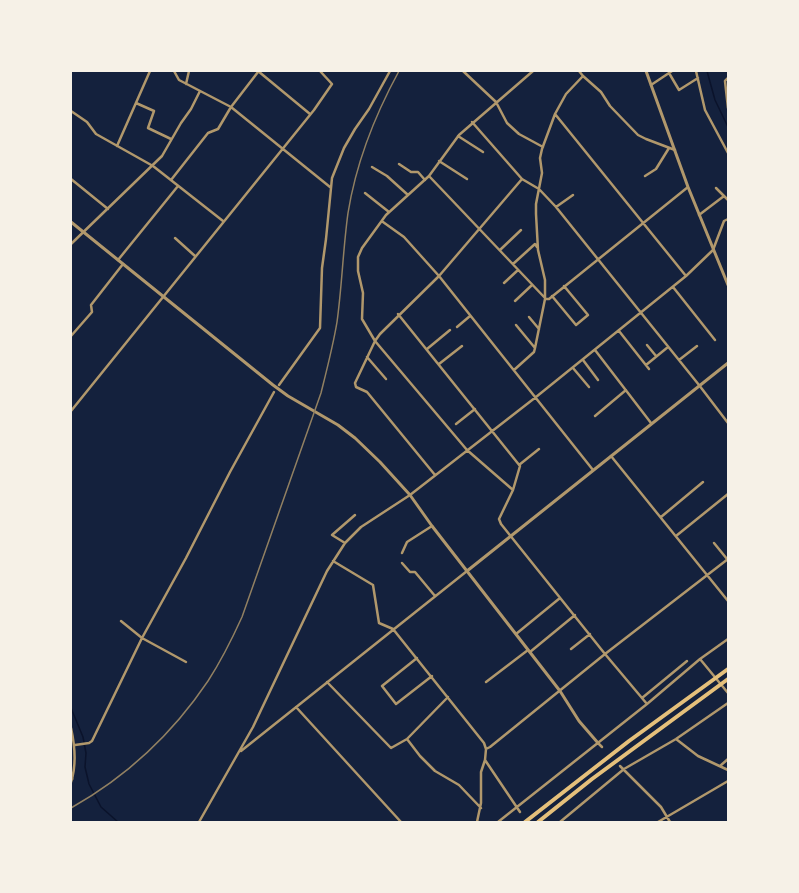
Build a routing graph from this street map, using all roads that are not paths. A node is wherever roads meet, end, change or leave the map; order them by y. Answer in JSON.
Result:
{"nodes":[{"id":1,"x":150,"y":71,"type":"edge"},
{"id":2,"x":174,"y":71,"type":"edge"},
{"id":3,"x":189,"y":71,"type":"edge"},
{"id":4,"x":258,"y":71,"type":"edge"},
{"id":5,"x":320,"y":71,"type":"edge"},
{"id":6,"x":390,"y":71,"type":"edge"},
{"id":7,"x":463,"y":71,"type":"edge"},
{"id":8,"x":533,"y":71,"type":"edge"},
{"id":9,"x":579,"y":71,"type":"edge"},
{"id":10,"x":646,"y":71,"type":"edge"},
{"id":11,"x":672,"y":71,"type":"edge"},
{"id":12,"x":696,"y":71,"type":"edge"},
{"id":13,"x":669,"y":73,"type":"junction"},
{"id":14,"x":583,"y":76,"type":"junction"},
{"id":15,"x":698,"y":78,"type":"junction"},
{"id":16,"x":728,"y":78,"type":"edge"},
{"id":17,"x":186,"y":84,"type":"junction"},
{"id":18,"x":651,"y":85,"type":"junction"},
{"id":19,"x":200,"y":91,"type":"junction"},
{"id":20,"x":496,"y":102,"type":"junction"},
{"id":21,"x":136,"y":103,"type":"junction"},
{"id":22,"x":231,"y":107,"type":"junction"},
{"id":23,"x":728,"y":108,"type":"edge"},
{"id":24,"x":71,"y":111,"type":"edge"},
{"id":25,"x":310,"y":114,"type":"junction"},
{"id":26,"x":555,"y":114,"type":"junction"},
{"id":27,"x":472,"y":122,"type":"junction"},
{"id":28,"x":458,"y":136,"type":"junction"},
{"id":29,"x":171,"y":139,"type":"junction"},
{"id":30,"x":116,"y":146,"type":"junction"},
{"id":31,"x":543,"y":147,"type":"junction"},
{"id":32,"x":283,"y":148,"type":"junction"},
{"id":33,"x":669,"y":148,"type":"junction"},
{"id":34,"x":675,"y":150,"type":"junction"},
{"id":35,"x":483,"y":152,"type":"dead end"},
{"id":36,"x":728,"y":153,"type":"edge"},
{"id":37,"x":439,"y":161,"type":"junction"},
{"id":38,"x":399,"y":164,"type":"dead end"},
{"id":39,"x":153,"y":166,"type":"junction"},
{"id":40,"x":372,"y":167,"type":"dead end"},
{"id":41,"x":429,"y":176,"type":"junction"},
{"id":42,"x":645,"y":176,"type":"dead end"},
{"id":43,"x":466,"y":178,"type":"dead end"},
{"id":44,"x":522,"y":178,"type":"junction"},
{"id":45,"x":71,"y":179,"type":"edge"},
{"id":46,"x":171,"y":180,"type":"junction"},
{"id":47,"x":425,"y":180,"type":"junction"},
{"id":48,"x":178,"y":186,"type":"junction"},
{"id":49,"x":330,"y":187,"type":"junction"},
{"id":50,"x":688,"y":187,"type":"junction"},
{"id":51,"x":539,"y":188,"type":"junction"},
{"id":52,"x":716,"y":188,"type":"dead end"},
{"id":53,"x":365,"y":193,"type":"dead end"},
{"id":54,"x":572,"y":194,"type":"dead end"},
{"id":55,"x":408,"y":195,"type":"junction"},
{"id":56,"x":724,"y":196,"type":"junction"},
{"id":57,"x":728,"y":200,"type":"edge"},
{"id":58,"x":556,"y":207,"type":"junction"},
{"id":59,"x":108,"y":209,"type":"junction"},
{"id":60,"x":389,"y":212,"type":"junction"},
{"id":61,"x":699,"y":214,"type":"junction"},
{"id":62,"x":728,"y":218,"type":"edge"},
{"id":63,"x":223,"y":221,"type":"junction"},
{"id":64,"x":71,"y":222,"type":"edge"},
{"id":65,"x":383,"y":222,"type":"junction"},
{"id":66,"x":642,"y":224,"type":"junction"},
{"id":67,"x":479,"y":228,"type":"junction"},
{"id":68,"x":521,"y":230,"type":"dead end"},
{"id":69,"x":84,"y":232,"type":"junction"},
{"id":70,"x":175,"y":238,"type":"dead end"},
{"id":71,"x":71,"y":244,"type":"edge"},
{"id":72,"x":538,"y":248,"type":"junction"},
{"id":73,"x":500,"y":250,"type":"junction"},
{"id":74,"x":713,"y":250,"type":"junction"},
{"id":75,"x":196,"y":256,"type":"junction"},
{"id":76,"x":598,"y":259,"type":"junction"},
{"id":77,"x":118,"y":260,"type":"junction"},
{"id":78,"x":123,"y":264,"type":"junction"},
{"id":79,"x":513,"y":264,"type":"junction"},
{"id":80,"x":518,"y":270,"type":"junction"},
{"id":81,"x":439,"y":276,"type":"junction"},
{"id":82,"x":686,"y":276,"type":"junction"},
{"id":83,"x":504,"y":283,"type":"dead end"},
{"id":84,"x":532,"y":285,"type":"junction"},
{"id":85,"x":728,"y":285,"type":"edge"},
{"id":86,"x":564,"y":286,"type":"junction"},
{"id":87,"x":673,"y":287,"type":"junction"},
{"id":88,"x":552,"y":296,"type":"junction"},
{"id":89,"x":162,"y":297,"type":"junction"},
{"id":90,"x":545,"y":298,"type":"junction"},
{"id":91,"x":516,"y":301,"type":"dead end"},
{"id":92,"x":641,"y":313,"type":"junction"},
{"id":93,"x":398,"y":314,"type":"junction"},
{"id":94,"x":470,"y":316,"type":"junction"},
{"id":95,"x":529,"y":317,"type":"dead end"},
{"id":96,"x":516,"y":325,"type":"dead end"},
{"id":97,"x":457,"y":328,"type":"dead end"},
{"id":98,"x":539,"y":329,"type":"junction"},
{"id":99,"x":450,"y":330,"type":"dead end"},
{"id":100,"x":619,"y":331,"type":"junction"},
{"id":101,"x":71,"y":336,"type":"edge"},
{"id":102,"x":715,"y":340,"type":"dead end"},
{"id":103,"x":375,"y":341,"type":"junction"},
{"id":104,"x":647,"y":345,"type":"dead end"},
{"id":105,"x":462,"y":346,"type":"dead end"},
{"id":106,"x":697,"y":346,"type":"dead end"},
{"id":107,"x":668,"y":347,"type":"junction"},
{"id":108,"x":535,"y":348,"type":"junction"},
{"id":109,"x":427,"y":349,"type":"junction"},
{"id":110,"x":595,"y":350,"type":"junction"},
{"id":111,"x":656,"y":356,"type":"junction"},
{"id":112,"x":367,"y":357,"type":"junction"},
{"id":113,"x":583,"y":360,"type":"junction"},
{"id":114,"x":679,"y":360,"type":"junction"},
{"id":115,"x":728,"y":363,"type":"edge"},
{"id":116,"x":439,"y":364,"type":"junction"},
{"id":117,"x":646,"y":365,"type":"junction"},
{"id":118,"x":573,"y":368,"type":"junction"},
{"id":119,"x":649,"y":369,"type":"dead end"},
{"id":120,"x":514,"y":370,"type":"junction"},
{"id":121,"x":386,"y":379,"type":"dead end"},
{"id":122,"x":598,"y":380,"type":"dead end"},
{"id":123,"x":278,"y":385,"type":"dead end"},
{"id":124,"x":699,"y":385,"type":"junction"},
{"id":125,"x":589,"y":387,"type":"dead end"},
{"id":126,"x":626,"y":390,"type":"junction"},
{"id":127,"x":274,"y":392,"type":"dead end"},
{"id":128,"x":536,"y":397,"type":"junction"},
{"id":129,"x":475,"y":409,"type":"junction"},
{"id":130,"x":71,"y":411,"type":"edge"},
{"id":131,"x":595,"y":416,"type":"dead end"},
{"id":132,"x":651,"y":423,"type":"junction"},
{"id":133,"x":728,"y":423,"type":"edge"},
{"id":134,"x":456,"y":424,"type":"dead end"},
{"id":135,"x":492,"y":430,"type":"junction"},
{"id":136,"x":539,"y":449,"type":"dead end"},
{"id":137,"x":467,"y":450,"type":"junction"},
{"id":138,"x":611,"y":456,"type":"junction"},
{"id":139,"x":519,"y":465,"type":"junction"},
{"id":140,"x":594,"y":470,"type":"junction"},
{"id":141,"x":435,"y":475,"type":"junction"},
{"id":142,"x":703,"y":482,"type":"dead end"},
{"id":143,"x":513,"y":490,"type":"junction"},
{"id":144,"x":728,"y":494,"type":"edge"},
{"id":145,"x":410,"y":495,"type":"junction"},
{"id":146,"x":355,"y":515,"type":"dead end"},
{"id":147,"x":661,"y":517,"type":"junction"},
{"id":148,"x":432,"y":526,"type":"junction"},
{"id":149,"x":511,"y":536,"type":"junction"},
{"id":150,"x":676,"y":536,"type":"junction"},
{"id":151,"x":345,"y":542,"type":"junction"},
{"id":152,"x":714,"y":543,"type":"dead end"},
{"id":153,"x":402,"y":553,"type":"dead end"},
{"id":154,"x":728,"y":559,"type":"edge"},
{"id":155,"x":333,"y":561,"type":"junction"},
{"id":156,"x":402,"y":563,"type":"dead end"},
{"id":157,"x":467,"y":571,"type":"junction"},
{"id":158,"x":707,"y":575,"type":"junction"},
{"id":159,"x":728,"y":595,"type":"edge"},
{"id":160,"x":435,"y":596,"type":"junction"},
{"id":161,"x":561,"y":598,"type":"junction"},
{"id":162,"x":725,"y":598,"type":"junction"},
{"id":163,"x":728,"y":601,"type":"edge"},
{"id":164,"x":575,"y":616,"type":"junction"},
{"id":165,"x":121,"y":620,"type":"dead end"},
{"id":166,"x":393,"y":629,"type":"junction"},
{"id":167,"x":516,"y":634,"type":"junction"},
{"id":168,"x":590,"y":634,"type":"junction"},
{"id":169,"x":142,"y":638,"type":"junction"},
{"id":170,"x":728,"y":639,"type":"edge"},
{"id":171,"x":571,"y":649,"type":"dead end"},
{"id":172,"x":529,"y":651,"type":"junction"},
{"id":173,"x":606,"y":654,"type":"junction"},
{"id":174,"x":417,"y":658,"type":"junction"},
{"id":175,"x":700,"y":659,"type":"junction"},
{"id":176,"x":687,"y":661,"type":"dead end"},
{"id":177,"x":186,"y":662,"type":"dead end"},
{"id":178,"x":728,"y":669,"type":"edge"},
{"id":179,"x":432,"y":676,"type":"junction"},
{"id":180,"x":728,"y":679,"type":"edge"},
{"id":181,"x":327,"y":682,"type":"junction"},
{"id":182,"x":486,"y":682,"type":"dead end"},
{"id":183,"x":560,"y":691,"type":"junction"},
{"id":184,"x":728,"y":693,"type":"edge"},
{"id":185,"x":448,"y":697,"type":"junction"},
{"id":186,"x":642,"y":698,"type":"junction"},
{"id":187,"x":728,"y":703,"type":"edge"},
{"id":188,"x":647,"y":704,"type":"junction"},
{"id":189,"x":296,"y":707,"type":"junction"},
{"id":190,"x":71,"y":728,"type":"edge"},
{"id":191,"x":407,"y":739,"type":"junction"},
{"id":192,"x":676,"y":739,"type":"junction"},
{"id":193,"x":598,"y":743,"type":"junction"},
{"id":194,"x":75,"y":745,"type":"junction"},
{"id":195,"x":602,"y":747,"type":"dead end"},
{"id":196,"x":486,"y":749,"type":"junction"},
{"id":197,"x":240,"y":751,"type":"junction"},
{"id":198,"x":728,"y":759,"type":"edge"},
{"id":199,"x":485,"y":760,"type":"junction"},
{"id":200,"x":620,"y":766,"type":"dead end"},
{"id":201,"x":720,"y":766,"type":"junction"},
{"id":202,"x":624,"y":769,"type":"junction"},
{"id":203,"x":728,"y":770,"type":"edge"},
{"id":204,"x":71,"y":780,"type":"edge"},
{"id":205,"x":728,"y":781,"type":"edge"},
{"id":206,"x":517,"y":807,"type":"junction"},
{"id":207,"x":481,"y":808,"type":"junction"},
{"id":208,"x":520,"y":812,"type":"dead end"},
{"id":209,"x":666,"y":818,"type":"junction"},
{"id":210,"x":199,"y":822,"type":"edge"},
{"id":211,"x":401,"y":822,"type":"edge"},
{"id":212,"x":477,"y":822,"type":"edge"},
{"id":213,"x":498,"y":822,"type":"edge"},
{"id":214,"x":525,"y":822,"type":"edge"},
{"id":215,"x":538,"y":822,"type":"edge"},
{"id":216,"x":560,"y":822,"type":"edge"},
{"id":217,"x":658,"y":822,"type":"edge"},
{"id":218,"x":670,"y":822,"type":"edge"}],
"edges":[{"from":1,"to":21,"type":"street"},
{"from":2,"to":17,"type":"street"},
{"from":3,"to":17,"type":"street"},
{"from":4,"to":22,"type":"street"},
{"from":4,"to":25,"type":"street"},
{"from":5,"to":25,"type":"street"},
{"from":6,"to":49,"type":"street"},
{"from":7,"to":20,"type":"street"},
{"from":8,"to":20,"type":"street"},
{"from":9,"to":14,"type":"street"},
{"from":10,"to":18,"type":"street"},
{"from":11,"to":13,"type":"street"},
{"from":12,"to":15,"type":"street"},
{"from":13,"to":15,"type":"street"},
{"from":13,"to":18,"type":"street"},
{"from":14,"to":26,"type":"street"},
{"from":14,"to":33,"type":"street"},
{"from":15,"to":36,"type":"street"},
{"from":16,"to":23,"type":"street"},
{"from":17,"to":19,"type":"street"},
{"from":18,"to":34,"type":"street"},
{"from":19,"to":22,"type":"street"},
{"from":19,"to":29,"type":"street"},
{"from":20,"to":27,"type":"street"},
{"from":20,"to":31,"type":"street"},
{"from":21,"to":29,"type":"street"},
{"from":21,"to":30,"type":"street"},
{"from":22,"to":32,"type":"street"},
{"from":22,"to":46,"type":"street"},
{"from":24,"to":30,"type":"street"},
{"from":25,"to":32,"type":"street"},
{"from":26,"to":31,"type":"street"},
{"from":26,"to":66,"type":"street"},
{"from":27,"to":28,"type":"street"},
{"from":27,"to":44,"type":"street"},
{"from":28,"to":35,"type":"street"},
{"from":28,"to":37,"type":"street"},
{"from":29,"to":39,"type":"street"},
{"from":30,"to":39,"type":"street"},
{"from":31,"to":51,"type":"street"},
{"from":32,"to":49,"type":"street"},
{"from":32,"to":63,"type":"street"},
{"from":33,"to":34,"type":"street"},
{"from":33,"to":42,"type":"street"},
{"from":34,"to":50,"type":"street"},
{"from":37,"to":41,"type":"street"},
{"from":37,"to":43,"type":"street"},
{"from":38,"to":47,"type":"street"},
{"from":39,"to":46,"type":"street"},
{"from":39,"to":59,"type":"street"},
{"from":40,"to":55,"type":"street"},
{"from":41,"to":47,"type":"street"},
{"from":41,"to":67,"type":"street"},
{"from":44,"to":51,"type":"street"},
{"from":44,"to":67,"type":"street"},
{"from":45,"to":59,"type":"street"},
{"from":46,"to":48,"type":"street"},
{"from":47,"to":55,"type":"street"},
{"from":48,"to":63,"type":"street"},
{"from":48,"to":77,"type":"street"},
{"from":49,"to":123,"type":"street"},
{"from":50,"to":61,"type":"street"},
{"from":50,"to":66,"type":"street"},
{"from":51,"to":58,"type":"street"},
{"from":51,"to":72,"type":"street"},
{"from":52,"to":56,"type":"street"},
{"from":53,"to":60,"type":"street"},
{"from":54,"to":58,"type":"street"},
{"from":55,"to":60,"type":"street"},
{"from":56,"to":57,"type":"street"},
{"from":56,"to":61,"type":"street"},
{"from":58,"to":76,"type":"street"},
{"from":59,"to":69,"type":"street"},
{"from":60,"to":65,"type":"street"},
{"from":61,"to":74,"type":"street"},
{"from":62,"to":74,"type":"street"},
{"from":63,"to":75,"type":"street"},
{"from":64,"to":69,"type":"street"},
{"from":65,"to":81,"type":"street"},
{"from":65,"to":103,"type":"street"},
{"from":66,"to":76,"type":"street"},
{"from":66,"to":82,"type":"street"},
{"from":67,"to":73,"type":"street"},
{"from":67,"to":81,"type":"street"},
{"from":68,"to":73,"type":"street"},
{"from":69,"to":71,"type":"street"},
{"from":69,"to":77,"type":"street"},
{"from":70,"to":75,"type":"street"},
{"from":72,"to":79,"type":"street"},
{"from":72,"to":90,"type":"street"},
{"from":73,"to":79,"type":"street"},
{"from":74,"to":82,"type":"street"},
{"from":74,"to":85,"type":"street"},
{"from":75,"to":89,"type":"street"},
{"from":76,"to":86,"type":"street"},
{"from":76,"to":92,"type":"street"},
{"from":77,"to":78,"type":"street"},
{"from":78,"to":89,"type":"street"},
{"from":78,"to":101,"type":"street"},
{"from":79,"to":80,"type":"street"},
{"from":80,"to":83,"type":"street"},
{"from":80,"to":84,"type":"street"},
{"from":81,"to":93,"type":"street"},
{"from":81,"to":94,"type":"street"},
{"from":82,"to":87,"type":"street"},
{"from":84,"to":90,"type":"street"},
{"from":84,"to":91,"type":"street"},
{"from":86,"to":88,"type":"street"},
{"from":86,"to":88,"type":"street"},
{"from":87,"to":92,"type":"street"},
{"from":87,"to":102,"type":"street"},
{"from":88,"to":90,"type":"street"},
{"from":89,"to":130,"type":"street"},
{"from":89,"to":145,"type":"street"},
{"from":90,"to":98,"type":"street"},
{"from":92,"to":100,"type":"street"},
{"from":92,"to":107,"type":"street"},
{"from":93,"to":103,"type":"street"},
{"from":93,"to":109,"type":"street"},
{"from":94,"to":97,"type":"street"},
{"from":94,"to":120,"type":"street"},
{"from":95,"to":98,"type":"street"},
{"from":96,"to":108,"type":"street"},
{"from":98,"to":108,"type":"street"},
{"from":99,"to":109,"type":"street"},
{"from":100,"to":110,"type":"street"},
{"from":100,"to":117,"type":"street"},
{"from":103,"to":112,"type":"street"},
{"from":103,"to":137,"type":"street"},
{"from":104,"to":111,"type":"street"},
{"from":105,"to":116,"type":"street"},
{"from":106,"to":114,"type":"street"},
{"from":107,"to":111,"type":"street"},
{"from":107,"to":114,"type":"street"},
{"from":108,"to":120,"type":"street"},
{"from":109,"to":116,"type":"street"},
{"from":110,"to":113,"type":"street"},
{"from":110,"to":126,"type":"street"},
{"from":111,"to":117,"type":"street"},
{"from":112,"to":121,"type":"street"},
{"from":112,"to":141,"type":"street"},
{"from":113,"to":118,"type":"street"},
{"from":113,"to":122,"type":"street"},
{"from":114,"to":124,"type":"street"},
{"from":115,"to":124,"type":"street"},
{"from":116,"to":129,"type":"street"},
{"from":117,"to":119,"type":"street"},
{"from":118,"to":125,"type":"street"},
{"from":118,"to":128,"type":"street"},
{"from":120,"to":128,"type":"street"},
{"from":124,"to":132,"type":"street"},
{"from":124,"to":133,"type":"street"},
{"from":126,"to":131,"type":"street"},
{"from":126,"to":132,"type":"street"},
{"from":127,"to":169,"type":"street"},
{"from":128,"to":135,"type":"street"},
{"from":128,"to":140,"type":"street"},
{"from":129,"to":134,"type":"street"},
{"from":129,"to":135,"type":"street"},
{"from":132,"to":138,"type":"street"},
{"from":135,"to":137,"type":"street"},
{"from":135,"to":139,"type":"street"},
{"from":136,"to":139,"type":"street"},
{"from":137,"to":141,"type":"street"},
{"from":137,"to":143,"type":"street"},
{"from":138,"to":140,"type":"street"},
{"from":138,"to":147,"type":"street"},
{"from":139,"to":143,"type":"street"},
{"from":140,"to":149,"type":"street"},
{"from":141,"to":145,"type":"street"},
{"from":142,"to":147,"type":"street"},
{"from":143,"to":149,"type":"street"},
{"from":144,"to":150,"type":"street"},
{"from":145,"to":148,"type":"street"},
{"from":145,"to":151,"type":"street"},
{"from":146,"to":151,"type":"street"},
{"from":147,"to":150,"type":"street"},
{"from":148,"to":153,"type":"street"},
{"from":148,"to":157,"type":"street"},
{"from":149,"to":157,"type":"street"},
{"from":149,"to":161,"type":"street"},
{"from":150,"to":158,"type":"street"},
{"from":151,"to":155,"type":"street"},
{"from":152,"to":154,"type":"street"},
{"from":154,"to":158,"type":"street"},
{"from":155,"to":166,"type":"street"},
{"from":155,"to":197,"type":"street"},
{"from":156,"to":160,"type":"street"},
{"from":157,"to":160,"type":"street"},
{"from":157,"to":167,"type":"street"},
{"from":158,"to":162,"type":"street"},
{"from":158,"to":173,"type":"street"},
{"from":159,"to":162,"type":"street"},
{"from":160,"to":166,"type":"street"},
{"from":161,"to":164,"type":"street"},
{"from":161,"to":167,"type":"street"},
{"from":162,"to":163,"type":"street"},
{"from":164,"to":168,"type":"street"},
{"from":164,"to":172,"type":"street"},
{"from":165,"to":169,"type":"street"},
{"from":166,"to":174,"type":"street"},
{"from":166,"to":181,"type":"street"},
{"from":167,"to":172,"type":"street"},
{"from":168,"to":171,"type":"street"},
{"from":168,"to":173,"type":"street"},
{"from":169,"to":177,"type":"street"},
{"from":169,"to":194,"type":"street"},
{"from":170,"to":175,"type":"street"},
{"from":172,"to":182,"type":"street"},
{"from":172,"to":183,"type":"street"},
{"from":173,"to":183,"type":"street"},
{"from":173,"to":186,"type":"street"},
{"from":174,"to":179,"type":"street"},
{"from":174,"to":179,"type":"street"},
{"from":175,"to":184,"type":"street"},
{"from":175,"to":188,"type":"street"},
{"from":176,"to":186,"type":"street"},
{"from":178,"to":214,"type":"highway"},
{"from":179,"to":185,"type":"street"},
{"from":180,"to":215,"type":"highway"},
{"from":181,"to":189,"type":"street"},
{"from":181,"to":191,"type":"street"},
{"from":183,"to":193,"type":"street"},
{"from":183,"to":196,"type":"street"},
{"from":185,"to":191,"type":"street"},
{"from":185,"to":196,"type":"street"},
{"from":186,"to":188,"type":"street"},
{"from":187,"to":192,"type":"street"},
{"from":188,"to":193,"type":"street"},
{"from":189,"to":197,"type":"street"},
{"from":189,"to":211,"type":"street"},
{"from":190,"to":194,"type":"street"},
{"from":191,"to":207,"type":"street"},
{"from":192,"to":201,"type":"street"},
{"from":192,"to":202,"type":"street"},
{"from":193,"to":195,"type":"street"},
{"from":193,"to":206,"type":"street"},
{"from":194,"to":204,"type":"street"},
{"from":196,"to":199,"type":"street"},
{"from":197,"to":210,"type":"street"},
{"from":198,"to":201,"type":"street"},
{"from":199,"to":206,"type":"street"},
{"from":199,"to":207,"type":"street"},
{"from":200,"to":202,"type":"street"},
{"from":201,"to":203,"type":"street"},
{"from":202,"to":209,"type":"street"},
{"from":202,"to":216,"type":"street"},
{"from":205,"to":209,"type":"street"},
{"from":206,"to":208,"type":"street"},
{"from":206,"to":213,"type":"street"},
{"from":207,"to":212,"type":"street"},
{"from":209,"to":217,"type":"street"},
{"from":209,"to":218,"type":"street"}]}
